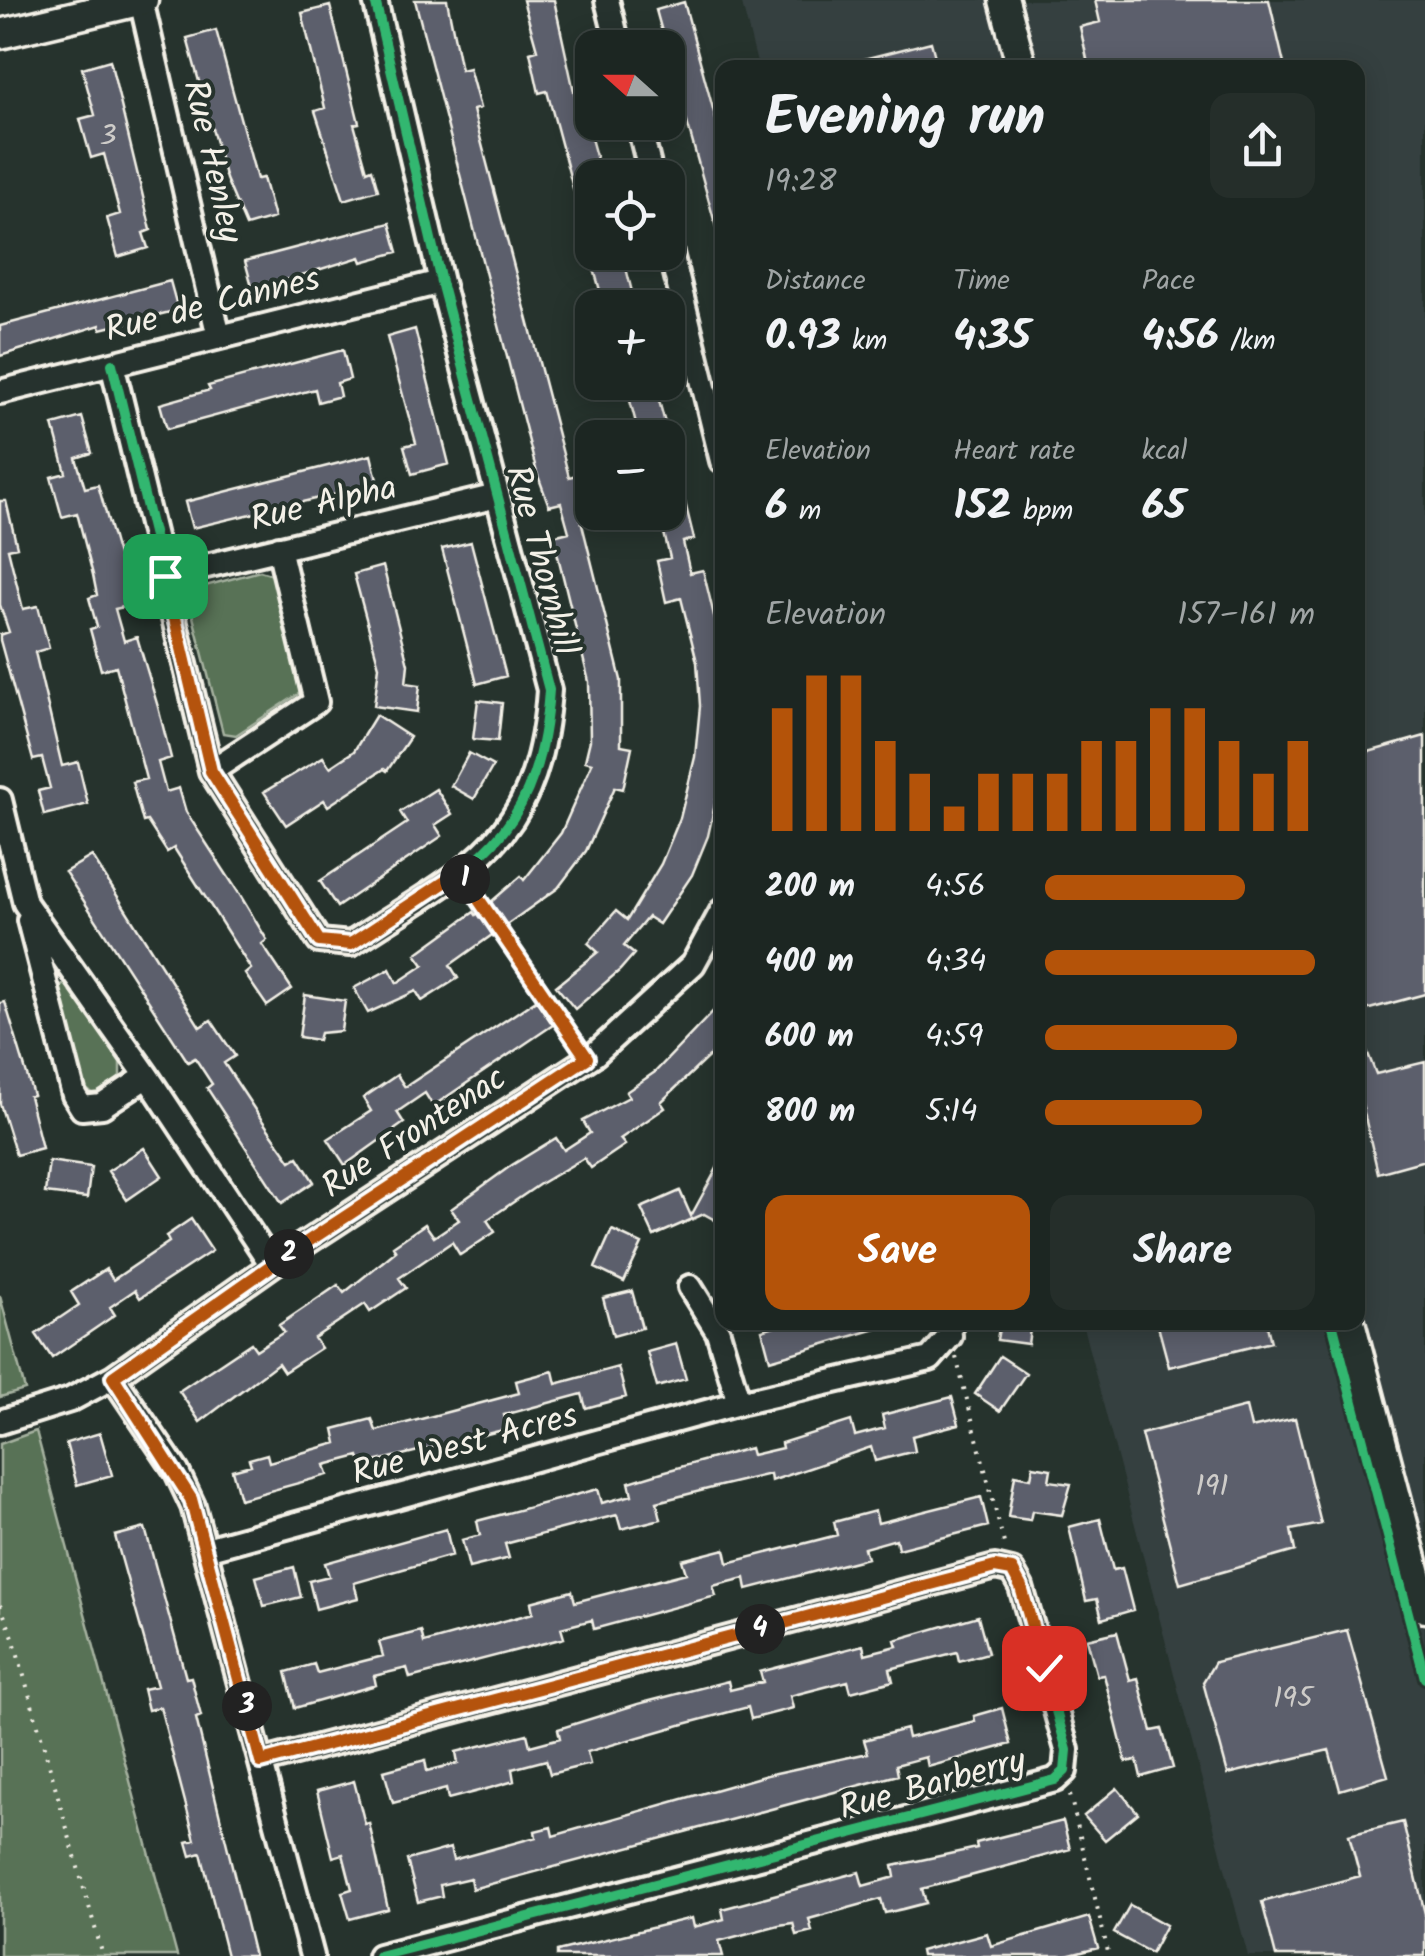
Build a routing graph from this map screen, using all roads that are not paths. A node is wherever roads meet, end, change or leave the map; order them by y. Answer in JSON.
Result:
{"nodes":[{"id":1,"x":142,"y":0,"type":"edge"},
{"id":2,"x":374,"y":0,"type":"edge"},
{"id":3,"x":607,"y":0,"type":"edge"},
{"id":4,"x":1004,"y":0,"type":"edge"},
{"id":5,"x":614,"y":30,"type":"edge"},
{"id":6,"x":0,"y":34,"type":"edge"},
{"id":7,"x":1020,"y":60,"type":"edge"},
{"id":8,"x":675,"y":270,"type":"edge"},
{"id":9,"x":441,"y":282,"type":"junction"},
{"id":10,"x":218,"y":337,"type":"junction"},
{"id":11,"x":112,"y":364,"type":"junction"},
{"id":12,"x":0,"y":392,"type":"edge"},
{"id":13,"x":715,"y":433,"type":"edge"},
{"id":14,"x":497,"y":496,"type":"junction"},
{"id":15,"x":279,"y":548,"type":"junction"},
{"id":16,"x":165,"y":576,"type":"junction"},
{"id":17,"x":211,"y":771,"type":"junction"},
{"id":18,"x":0,"y":800,"type":"edge"},
{"id":19,"x":25,"y":903,"type":"junction"},
{"id":20,"x":715,"y":924,"type":"edge"},
{"id":21,"x":147,"y":1076,"type":"junction"},
{"id":22,"x":272,"y":1265,"type":"junction"},
{"id":23,"x":690,"y":1287,"type":"dead end"},
{"id":24,"x":715,"y":1327,"type":"edge"},
{"id":25,"x":717,"y":1330,"type":"edge"},
{"id":26,"x":949,"y":1330,"type":"edge"},
{"id":27,"x":1352,"y":1330,"type":"edge"},
{"id":28,"x":113,"y":1377,"type":"junction"},
{"id":29,"x":740,"y":1403,"type":"junction"},
{"id":30,"x":0,"y":1422,"type":"edge"},
{"id":31,"x":206,"y":1549,"type":"junction"},
{"id":32,"x":1425,"y":1608,"type":"edge"},
{"id":33,"x":261,"y":1762,"type":"junction"},
{"id":34,"x":312,"y":1956,"type":"edge"},
{"id":35,"x":379,"y":1956,"type":"edge"}],
"edges":[{"from":1,"to":6,"type":"street"},
{"from":1,"to":10,"type":"street","name":"Rue Henley"},
{"from":2,"to":9,"type":"street","name":"Rue Thornhill"},
{"from":3,"to":5,"type":"street"},
{"from":4,"to":7,"type":"street"},
{"from":8,"to":13,"type":"street"},
{"from":9,"to":10,"type":"street","name":"Rue de Cannes"},
{"from":9,"to":14,"type":"street","name":"Rue Thornhill"},
{"from":10,"to":11,"type":"street","name":"Rue de Cannes"},
{"from":11,"to":12,"type":"street","name":"Rue de Cannes"},
{"from":11,"to":16,"type":"street","name":"Rue Thornhill"},
{"from":14,"to":15,"type":"street","name":"Rue Alpha"},
{"from":14,"to":17,"type":"street","name":"Rue Thornhill"},
{"from":15,"to":16,"type":"street","name":"Rue Alpha"},
{"from":15,"to":17,"type":"street"},
{"from":16,"to":17,"type":"street","name":"Rue Thornhill"},
{"from":18,"to":19,"type":"street"},
{"from":19,"to":21,"type":"street"},
{"from":19,"to":21,"type":"street"},
{"from":20,"to":22,"type":"street","name":"Rue Frontenac"},
{"from":21,"to":22,"type":"street"},
{"from":22,"to":28,"type":"street","name":"Rue Frontenac"},
{"from":23,"to":24,"type":"street"},
{"from":25,"to":29,"type":"street"},
{"from":26,"to":29,"type":"street","name":"Rue West Acres"},
{"from":27,"to":32,"type":"street"},
{"from":28,"to":30,"type":"street","name":"Rue Frontenac"},
{"from":28,"to":31,"type":"street"},
{"from":29,"to":31,"type":"street","name":"Rue West Acres"},
{"from":31,"to":33,"type":"street"},
{"from":33,"to":34,"type":"street"},
{"from":33,"to":35,"type":"street","name":"Rue Barberry"}]}
